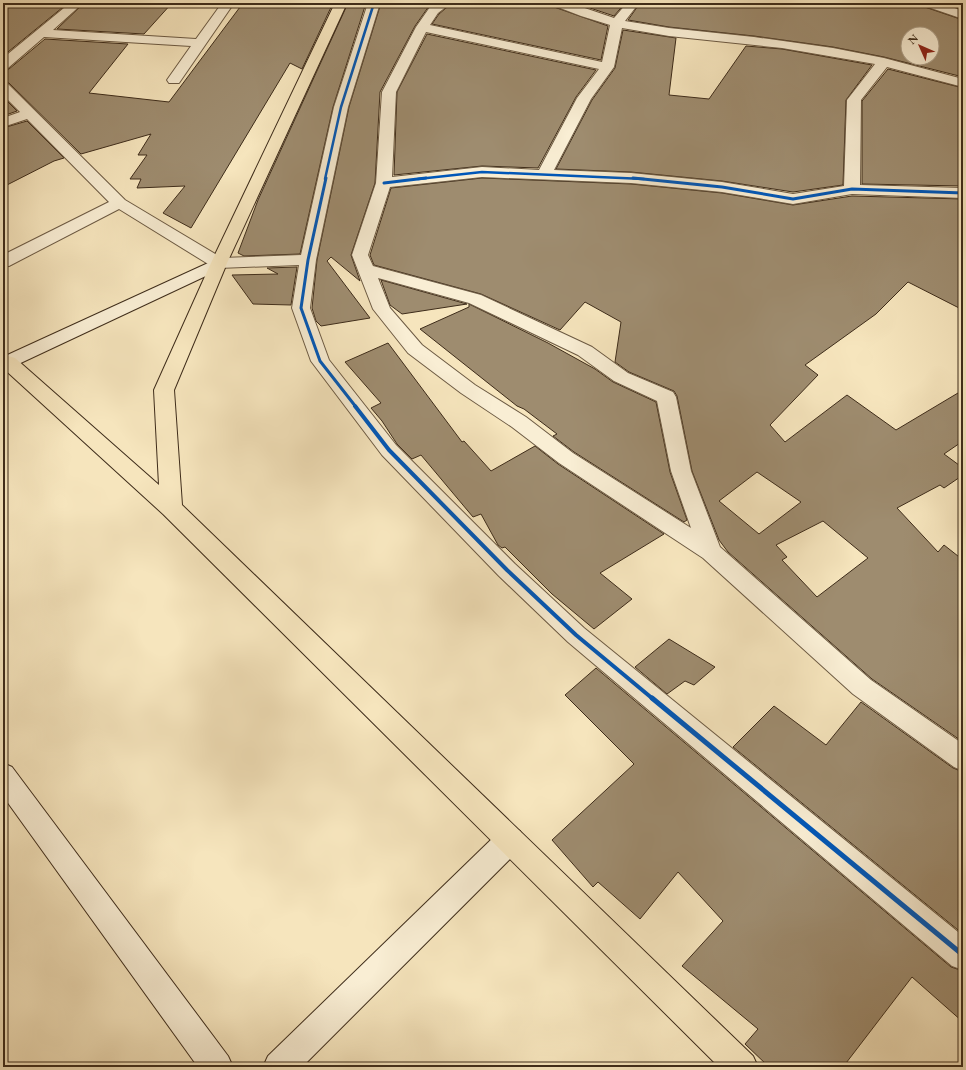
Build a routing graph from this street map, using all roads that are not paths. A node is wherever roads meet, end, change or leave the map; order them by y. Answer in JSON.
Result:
{"nodes":[{"id":1,"x":77,"y":3,"type":"edge"},
{"id":2,"x":228,"y":3,"type":"edge"},
{"id":3,"x":341,"y":3,"type":"edge"},
{"id":4,"x":374,"y":3,"type":"edge"},
{"id":5,"x":445,"y":3,"type":"edge"},
{"id":6,"x":559,"y":3,"type":"edge"},
{"id":7,"x":633,"y":3,"type":"edge"},
{"id":8,"x":929,"y":3,"type":"edge"},
{"id":9,"x":963,"y":15,"type":"edge"},
{"id":10,"x":617,"y":22,"type":"junction"},
{"id":11,"x":422,"y":26,"type":"junction"},
{"id":12,"x":42,"y":33,"type":"junction"},
{"id":13,"x":200,"y":43,"type":"junction"},
{"id":14,"x":884,"y":62,"type":"junction"},
{"id":15,"x":3,"y":65,"type":"edge"},
{"id":16,"x":607,"y":66,"type":"junction"},
{"id":17,"x":174,"y":80,"type":"dead end"},
{"id":18,"x":963,"y":83,"type":"edge"},
{"id":19,"x":3,"y":87,"type":"edge"},
{"id":20,"x":29,"y":113,"type":"junction"},
{"id":21,"x":3,"y":123,"type":"edge"},
{"id":22,"x":544,"y":174,"type":"junction"},
{"id":23,"x":384,"y":183,"type":"junction"},
{"id":24,"x":852,"y":189,"type":"junction"},
{"id":25,"x":963,"y":194,"type":"edge"},
{"id":26,"x":120,"y":203,"type":"junction"},
{"id":27,"x":308,"y":260,"type":"junction"},
{"id":28,"x":3,"y":262,"type":"edge"},
{"id":29,"x":219,"y":263,"type":"junction"},
{"id":30,"x":366,"y":269,"type":"junction"},
{"id":31,"x":5,"y":363,"type":"edge"},
{"id":32,"x":171,"y":508,"type":"junction"},
{"id":33,"x":711,"y":552,"type":"junction"},
{"id":34,"x":963,"y":759,"type":"edge"},
{"id":35,"x":3,"y":775,"type":"edge"},
{"id":36,"x":510,"y":840,"type":"junction"},
{"id":37,"x":963,"y":955,"type":"edge"},
{"id":38,"x":217,"y":1067,"type":"edge"},
{"id":39,"x":279,"y":1067,"type":"edge"},
{"id":40,"x":742,"y":1067,"type":"edge"}],
"edges":[{"from":1,"to":12,"type":"street"},
{"from":2,"to":13,"type":"street"},
{"from":3,"to":29,"type":"main road"},
{"from":4,"to":27,"type":"street"},
{"from":5,"to":11,"type":"street"},
{"from":6,"to":10,"type":"street"},
{"from":7,"to":10,"type":"street"},
{"from":8,"to":9,"type":"street"},
{"from":10,"to":14,"type":"street"},
{"from":10,"to":16,"type":"street"},
{"from":11,"to":16,"type":"street"},
{"from":11,"to":23,"type":"street"},
{"from":12,"to":13,"type":"street"},
{"from":12,"to":15,"type":"street"},
{"from":13,"to":17,"type":"street"},
{"from":14,"to":18,"type":"street"},
{"from":14,"to":24,"type":"street"},
{"from":16,"to":22,"type":"street"},
{"from":19,"to":20,"type":"street"},
{"from":20,"to":21,"type":"street"},
{"from":20,"to":26,"type":"street"},
{"from":22,"to":23,"type":"street"},
{"from":22,"to":24,"type":"street"},
{"from":23,"to":30,"type":"street"},
{"from":24,"to":25,"type":"street"},
{"from":26,"to":28,"type":"street"},
{"from":26,"to":29,"type":"street"},
{"from":27,"to":29,"type":"street"},
{"from":27,"to":37,"type":"street"},
{"from":29,"to":31,"type":"street"},
{"from":29,"to":32,"type":"main road"},
{"from":30,"to":33,"type":"street"},
{"from":30,"to":33,"type":"street"},
{"from":31,"to":32,"type":"main road"},
{"from":32,"to":36,"type":"main road"},
{"from":33,"to":34,"type":"street"},
{"from":35,"to":38,"type":"street"},
{"from":36,"to":39,"type":"street"},
{"from":36,"to":40,"type":"main road"}]}
